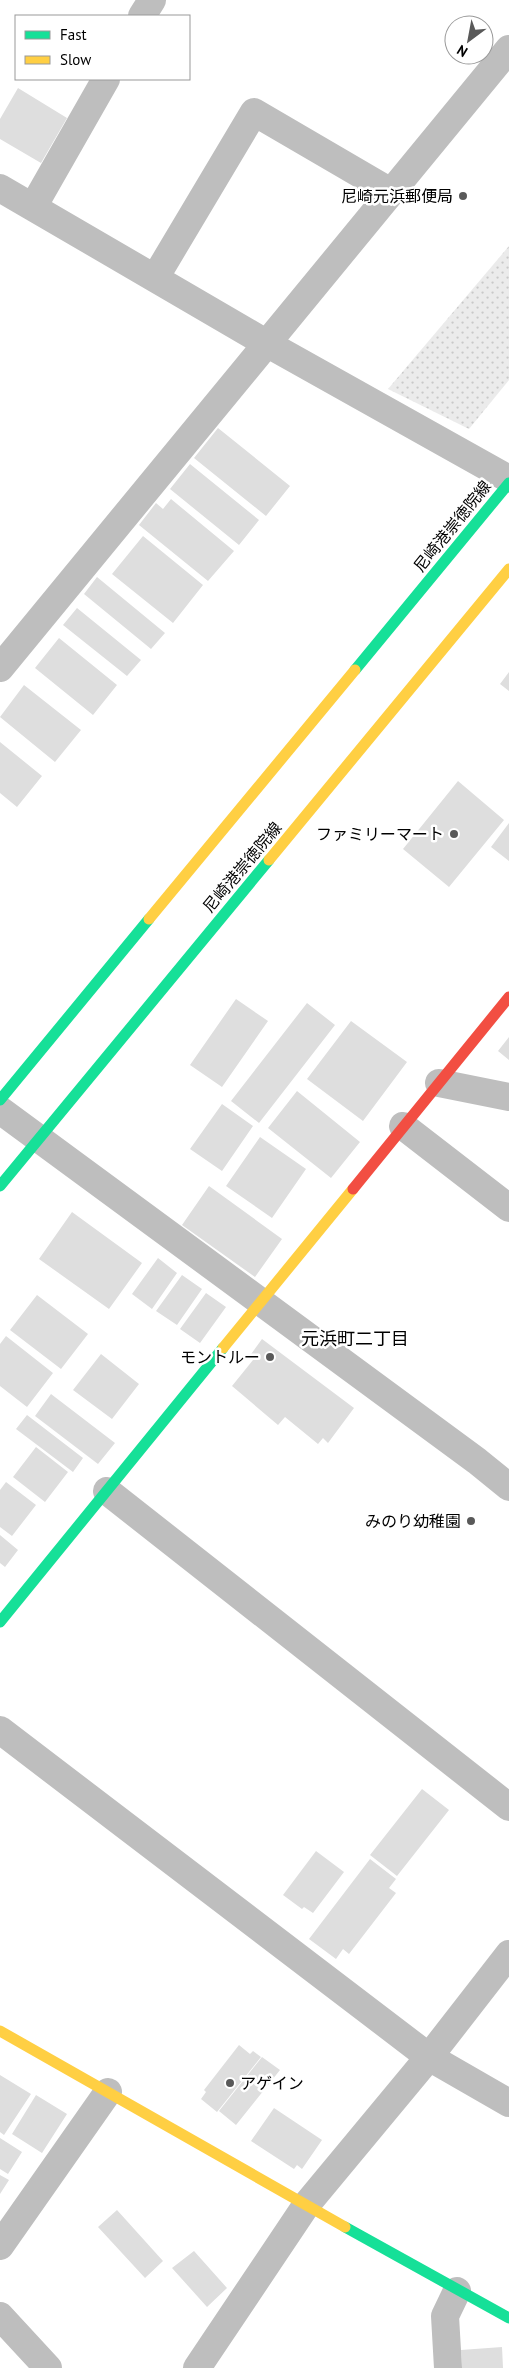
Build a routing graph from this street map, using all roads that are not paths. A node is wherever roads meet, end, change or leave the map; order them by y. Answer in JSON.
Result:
{"nodes":[{"id":1,"x":152,"y":0,"type":"edge"},
{"id":2,"x":143,"y":15,"type":"edge"},
{"id":3,"x":509,"y":49,"type":"edge"},
{"id":4,"x":105,"y":80,"type":"edge"},
{"id":5,"x":0,"y":188,"type":"edge"},
{"id":6,"x":391,"y":192,"type":"junction"},
{"id":7,"x":33,"y":207,"type":"junction"},
{"id":8,"x":155,"y":278,"type":"junction"},
{"id":9,"x":266,"y":343,"type":"junction"},
{"id":10,"x":509,"y":481,"type":"edge"},
{"id":11,"x":509,"y":569,"type":"edge"},
{"id":12,"x":0,"y":668,"type":"edge"},
{"id":13,"x":509,"y":997,"type":"edge"},
{"id":14,"x":438,"y":1084,"type":"junction"},
{"id":15,"x":509,"y":1097,"type":"edge"},
{"id":16,"x":0,"y":1100,"type":"edge"},
{"id":17,"x":0,"y":1110,"type":"edge"},
{"id":18,"x":403,"y":1126,"type":"junction"},
{"id":19,"x":40,"y":1138,"type":"junction"},
{"id":20,"x":0,"y":1186,"type":"edge"},
{"id":21,"x":509,"y":1208,"type":"edge"},
{"id":22,"x":260,"y":1302,"type":"junction"},
{"id":23,"x":509,"y":1488,"type":"edge"},
{"id":24,"x":107,"y":1491,"type":"junction"},
{"id":25,"x":0,"y":1622,"type":"edge"},
{"id":26,"x":0,"y":1730,"type":"edge"},
{"id":27,"x":509,"y":1807,"type":"edge"},
{"id":28,"x":509,"y":1954,"type":"edge"},
{"id":29,"x":0,"y":2031,"type":"edge"},
{"id":30,"x":429,"y":2057,"type":"junction"},
{"id":31,"x":108,"y":2092,"type":"junction"},
{"id":32,"x":509,"y":2103,"type":"edge"},
{"id":33,"x":307,"y":2204,"type":"junction"},
{"id":34,"x":0,"y":2246,"type":"edge"},
{"id":35,"x":457,"y":2290,"type":"junction"},
{"id":36,"x":0,"y":2316,"type":"edge"},
{"id":37,"x":509,"y":2318,"type":"edge"},
{"id":38,"x":48,"y":2368,"type":"edge"},
{"id":39,"x":197,"y":2368,"type":"edge"},
{"id":40,"x":448,"y":2368,"type":"edge"}],
"edges":[{"from":1,"to":2,"type":"street"},
{"from":3,"to":6,"type":"street"},
{"from":4,"to":7,"type":"street"},
{"from":5,"to":7,"type":"street"},
{"from":6,"to":8,"type":"street"},
{"from":6,"to":9,"type":"street"},
{"from":7,"to":8,"type":"street"},
{"from":8,"to":9,"type":"street"},
{"from":9,"to":10,"type":"street"},
{"from":9,"to":12,"type":"street"},
{"from":10,"to":16,"type":"main road","name":"尼崎港崇徳院線"},
{"from":11,"to":19,"type":"main road","name":"尼崎港崇徳院線"},
{"from":13,"to":14,"type":"main road"},
{"from":14,"to":15,"type":"street"},
{"from":14,"to":18,"type":"main road"},
{"from":17,"to":19,"type":"street"},
{"from":18,"to":21,"type":"street"},
{"from":18,"to":22,"type":"main road"},
{"from":19,"to":20,"type":"main road","name":"尼崎港崇徳院線"},
{"from":19,"to":22,"type":"street"},
{"from":22,"to":23,"type":"street"},
{"from":22,"to":24,"type":"main road"},
{"from":24,"to":25,"type":"main road"},
{"from":24,"to":27,"type":"street"},
{"from":26,"to":30,"type":"street"},
{"from":28,"to":30,"type":"street"},
{"from":29,"to":31,"type":"main road"},
{"from":30,"to":32,"type":"street"},
{"from":30,"to":33,"type":"street"},
{"from":31,"to":33,"type":"main road"},
{"from":31,"to":34,"type":"street"},
{"from":33,"to":35,"type":"main road"},
{"from":33,"to":39,"type":"street"},
{"from":35,"to":37,"type":"main road"},
{"from":35,"to":40,"type":"street"},
{"from":36,"to":38,"type":"street"}]}
